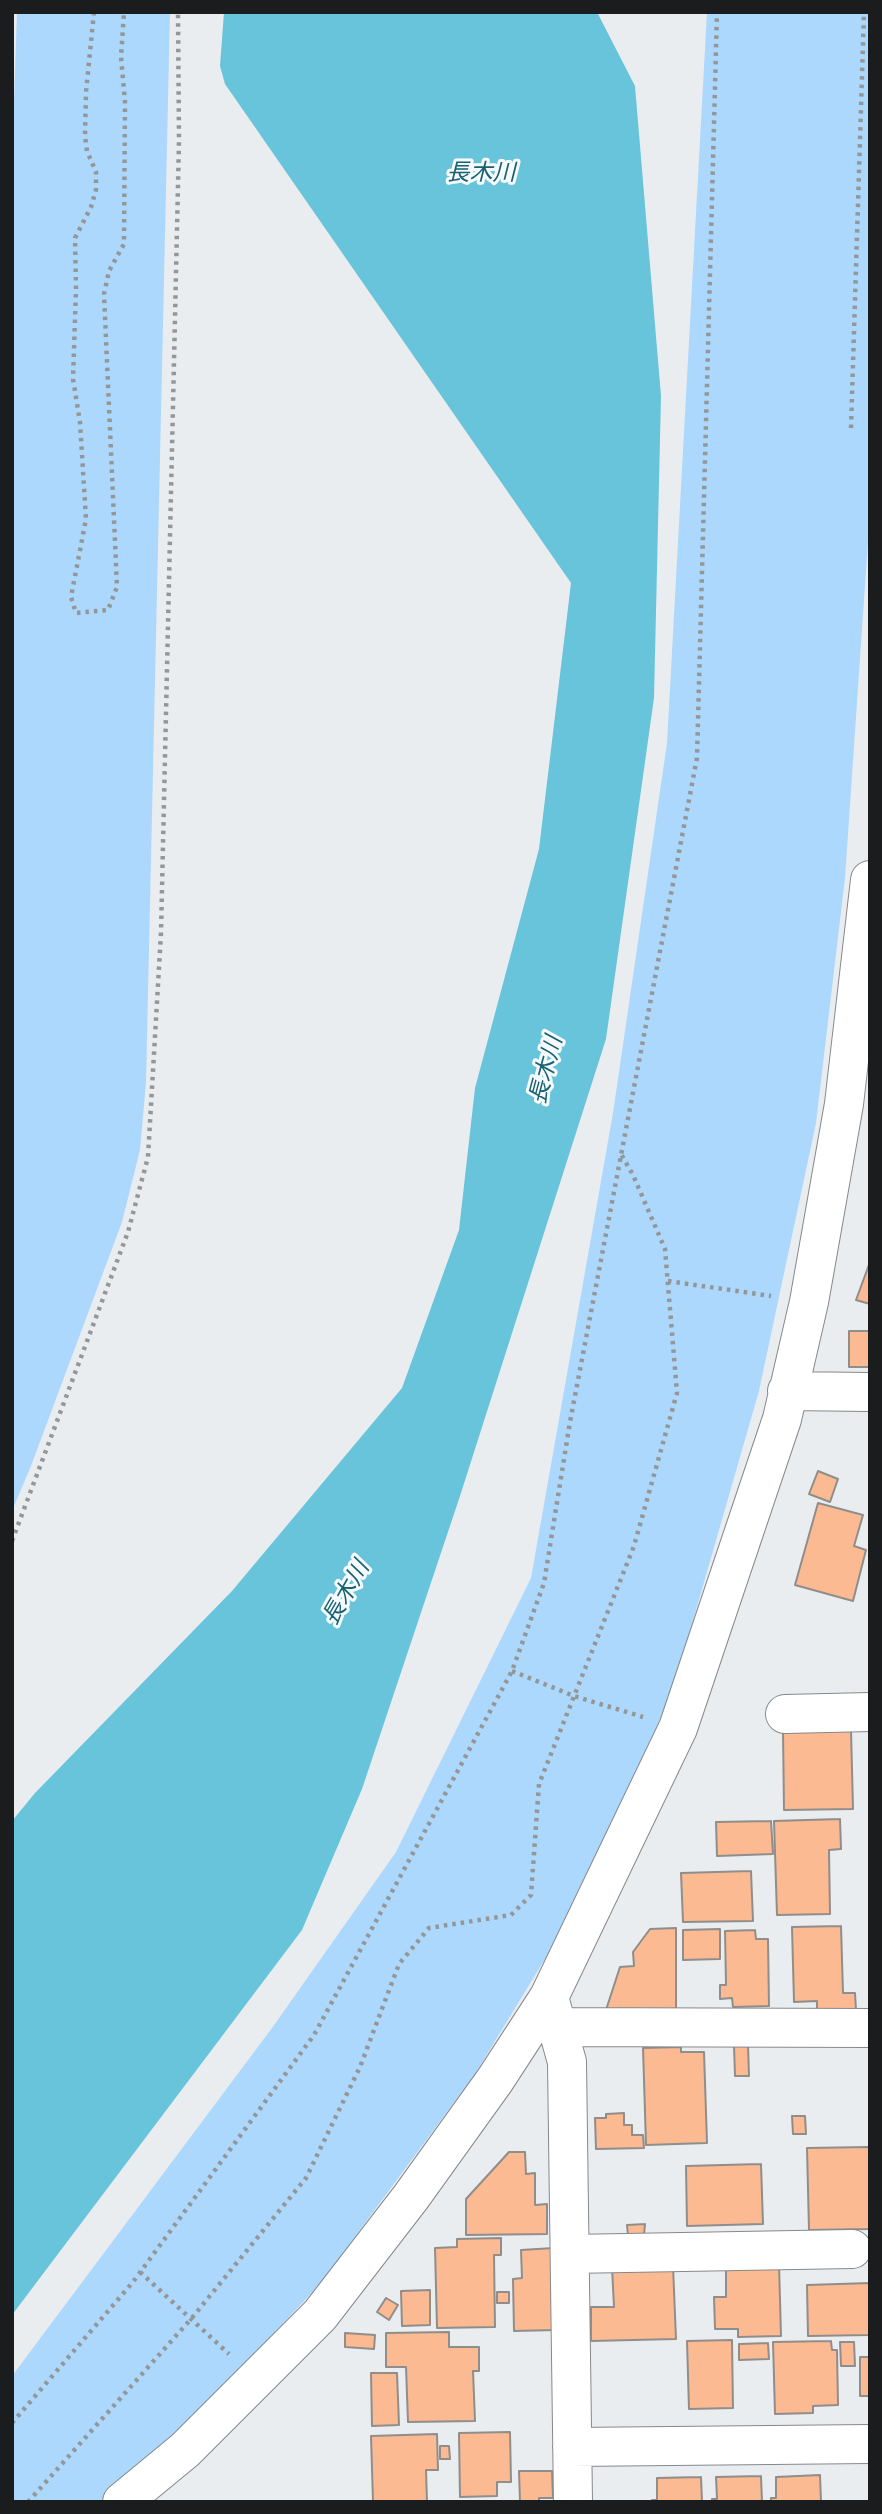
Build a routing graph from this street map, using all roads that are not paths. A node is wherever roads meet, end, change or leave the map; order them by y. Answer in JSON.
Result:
{"nodes":[{"id":1,"x":870,"y":880,"type":"edge"},
{"id":2,"x":787,"y":1391,"type":"junction"},
{"id":3,"x":870,"y":1392,"type":"edge"},
{"id":4,"x":870,"y":1712,"type":"edge"},
{"id":5,"x":785,"y":1714,"type":"dead end"},
{"id":6,"x":553,"y":2012,"type":"junction"},
{"id":7,"x":870,"y":2028,"type":"edge"},
{"id":8,"x":852,"y":2249,"type":"dead end"},
{"id":9,"x":570,"y":2254,"type":"junction"},
{"id":10,"x":870,"y":2444,"type":"edge"},
{"id":11,"x":572,"y":2447,"type":"junction"},
{"id":12,"x":122,"y":2502,"type":"edge"},
{"id":13,"x":573,"y":2502,"type":"edge"}],
"edges":[{"from":1,"to":2,"type":"street"},
{"from":2,"to":3,"type":"street"},
{"from":2,"to":6,"type":"street"},
{"from":4,"to":5,"type":"street"},
{"from":6,"to":7,"type":"street"},
{"from":6,"to":9,"type":"street"},
{"from":6,"to":12,"type":"street"},
{"from":8,"to":9,"type":"street"},
{"from":9,"to":11,"type":"street"},
{"from":10,"to":11,"type":"street"},
{"from":11,"to":13,"type":"street"}]}
